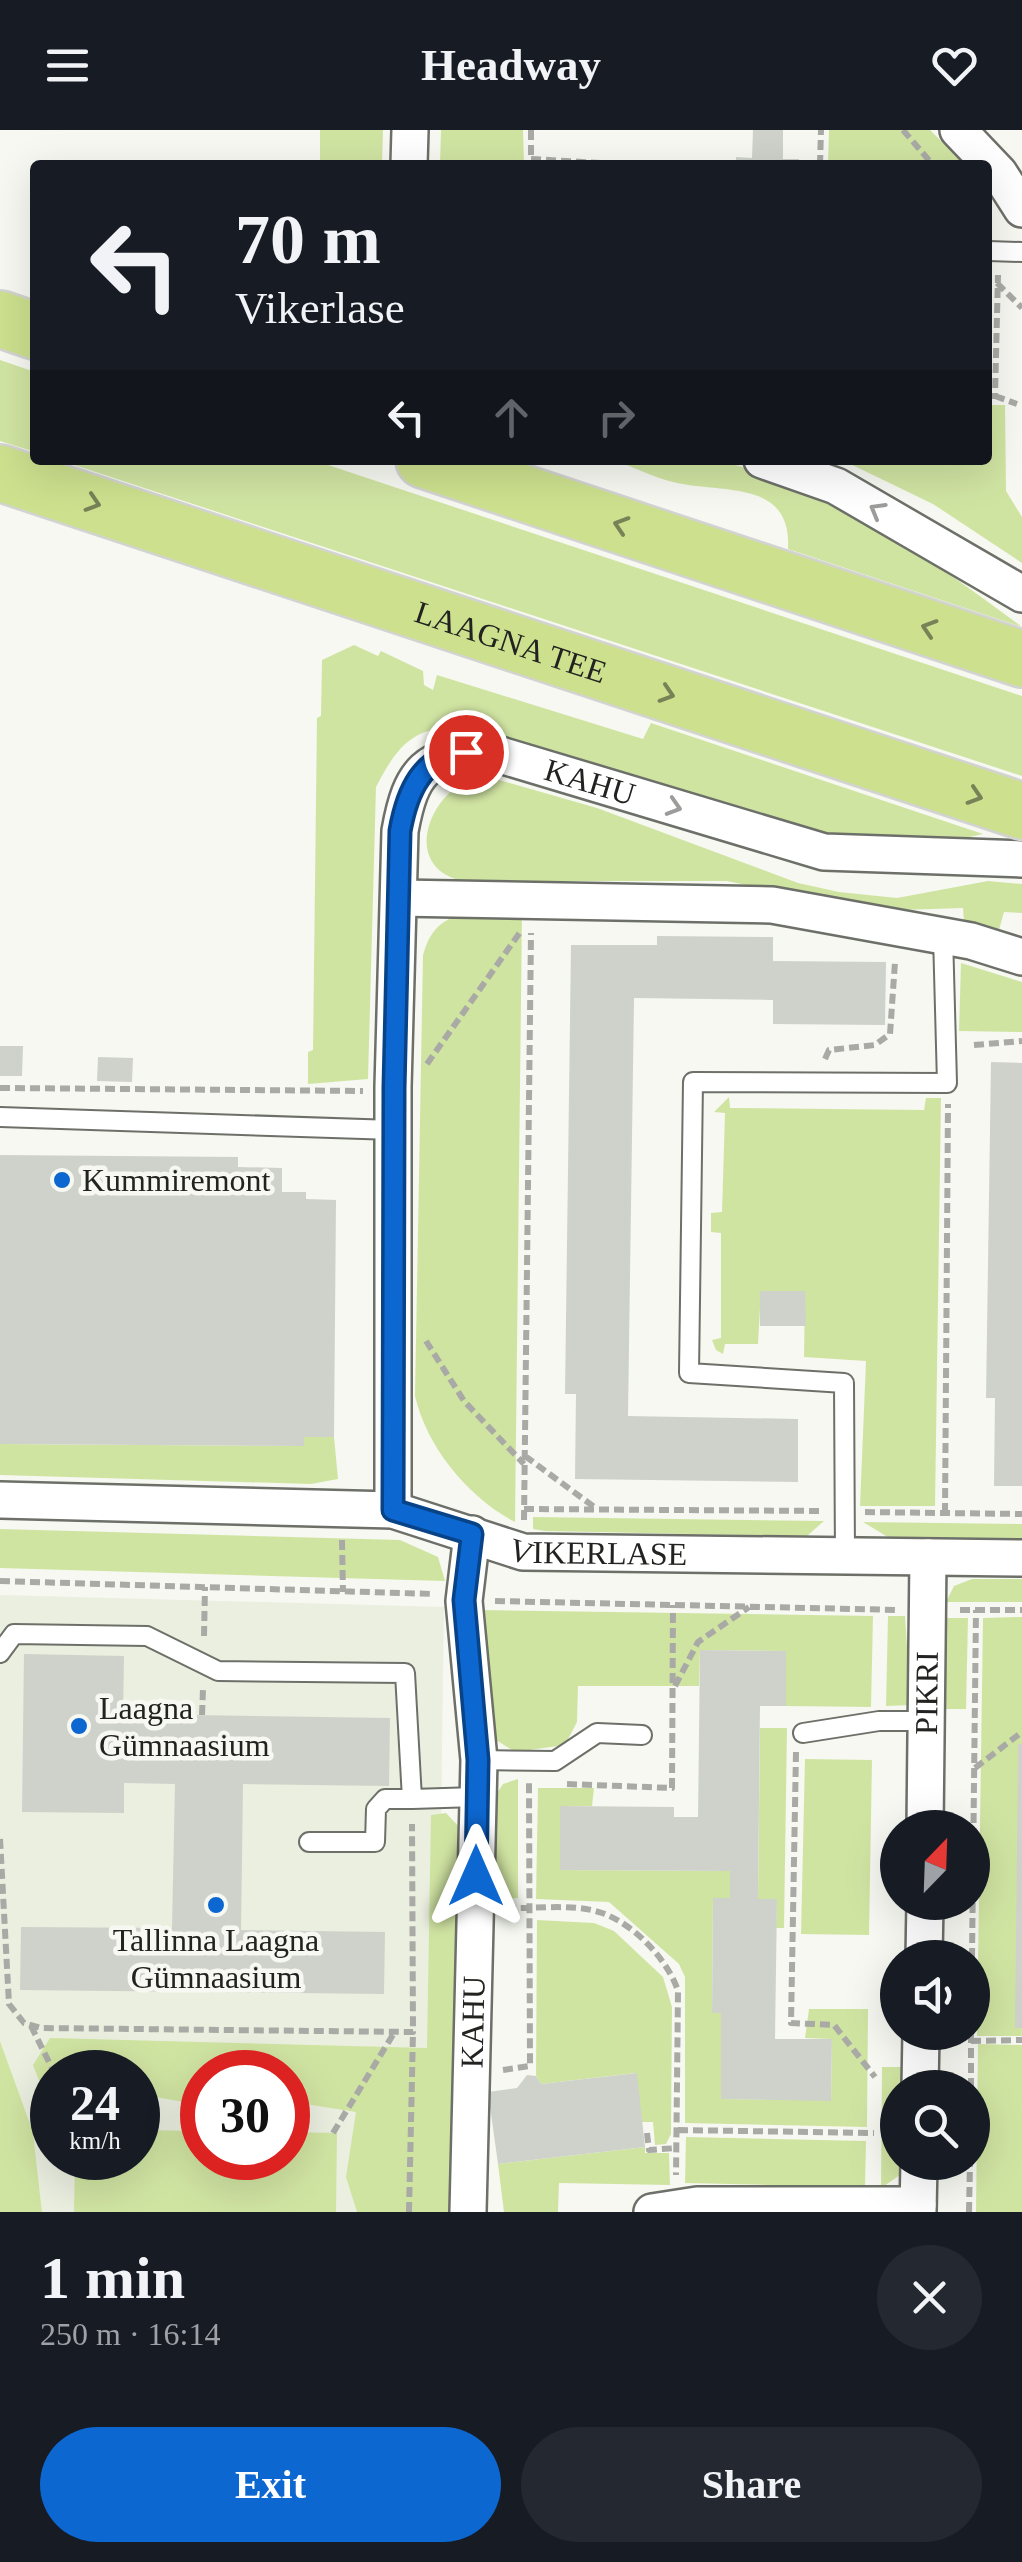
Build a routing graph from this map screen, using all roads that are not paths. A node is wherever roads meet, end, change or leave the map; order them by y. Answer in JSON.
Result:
{"nodes":[{"id":1,"x":410,"y":130,"type":"edge"},
{"id":2,"x":958,"y":130,"type":"edge"},
{"id":3,"x":409,"y":160,"type":"edge"},
{"id":4,"x":987,"y":160,"type":"edge"},
{"id":5,"x":992,"y":166,"type":"edge"},
{"id":6,"x":1022,"y":209,"type":"edge"},
{"id":7,"x":993,"y":251,"type":"edge"},
{"id":8,"x":1022,"y":252,"type":"edge"},
{"id":9,"x":0,"y":319,"type":"edge"},
{"id":10,"x":30,"y":329,"type":"edge"},
{"id":11,"x":439,"y":465,"type":"edge"},
{"id":12,"x":776,"y":465,"type":"edge"},
{"id":13,"x":0,"y":473,"type":"edge"},
{"id":14,"x":1022,"y":594,"type":"edge"},
{"id":15,"x":1022,"y":659,"type":"edge"},
{"id":16,"x":1022,"y":812,"type":"edge"},
{"id":17,"x":1022,"y":859,"type":"edge"},
{"id":18,"x":399,"y":898,"type":"junction"},
{"id":19,"x":943,"y":935,"type":"junction"},
{"id":20,"x":1022,"y":957,"type":"edge"},
{"id":21,"x":0,"y":1117,"type":"edge"},
{"id":22,"x":394,"y":1130,"type":"junction"},
{"id":23,"x":0,"y":1500,"type":"edge"},
{"id":24,"x":393,"y":1510,"type":"junction"},
{"id":25,"x":472,"y":1534,"type":"junction"},
{"id":26,"x":844,"y":1556,"type":"junction"},
{"id":27,"x":928,"y":1558,"type":"junction"},
{"id":28,"x":1022,"y":1558,"type":"edge"},
{"id":29,"x":0,"y":1652,"type":"edge"},
{"id":30,"x":927,"y":1721,"type":"junction"},
{"id":31,"x":804,"y":1732,"type":"road end"},
{"id":32,"x":642,"y":1735,"type":"dead end"},
{"id":33,"x":478,"y":1760,"type":"junction"},
{"id":34,"x":476,"y":1797,"type":"junction"},
{"id":35,"x":412,"y":1799,"type":"junction"},
{"id":36,"x":926,"y":1810,"type":"edge"},
{"id":37,"x":309,"y":1842,"type":"dead end"},
{"id":38,"x":919,"y":2180,"type":"edge"},
{"id":39,"x":918,"y":2208,"type":"edge"},
{"id":40,"x":663,"y":2209,"type":"edge"},
{"id":41,"x":468,"y":2212,"type":"edge"}],
"edges":[{"from":1,"to":3,"type":"street"},
{"from":2,"to":4,"type":"street"},
{"from":5,"to":6,"type":"street"},
{"from":7,"to":8,"type":"lane"},
{"from":9,"to":10,"type":"main road"},
{"from":15,"to":11,"type":"main road","one_way":true},
{"from":14,"to":12,"type":"street","one_way":true},
{"from":13,"to":16,"type":"main road","name":"LAAGNA TEE","one_way":true},
{"from":18,"to":17,"type":"street","name":"KAHU","one_way":true},
{"from":18,"to":19,"type":"street"},
{"from":18,"to":22,"type":"street","name":"KAHU"},
{"from":19,"to":20,"type":"street"},
{"from":19,"to":26,"type":"lane"},
{"from":21,"to":22,"type":"lane"},
{"from":22,"to":24,"type":"street","name":"KAHU"},
{"from":23,"to":24,"type":"street","name":"VIKERLASE"},
{"from":24,"to":25,"type":"street","name":"VIKERLASE"},
{"from":25,"to":26,"type":"street","name":"VIKERLASE"},
{"from":25,"to":33,"type":"street","name":"KAHU"},
{"from":26,"to":27,"type":"street","name":"VIKERLASE"},
{"from":27,"to":28,"type":"street","name":"VIKERLASE"},
{"from":27,"to":30,"type":"street","name":"PIKRI"},
{"from":29,"to":35,"type":"lane"},
{"from":30,"to":31,"type":"lane"},
{"from":30,"to":36,"type":"street","name":"PIKRI"},
{"from":32,"to":33,"type":"lane"},
{"from":33,"to":34,"type":"street","name":"KAHU"},
{"from":34,"to":35,"type":"lane"},
{"from":34,"to":41,"type":"street","name":"KAHU"},
{"from":35,"to":37,"type":"lane"},
{"from":38,"to":39,"type":"street"},
{"from":39,"to":40,"type":"street"}]}
